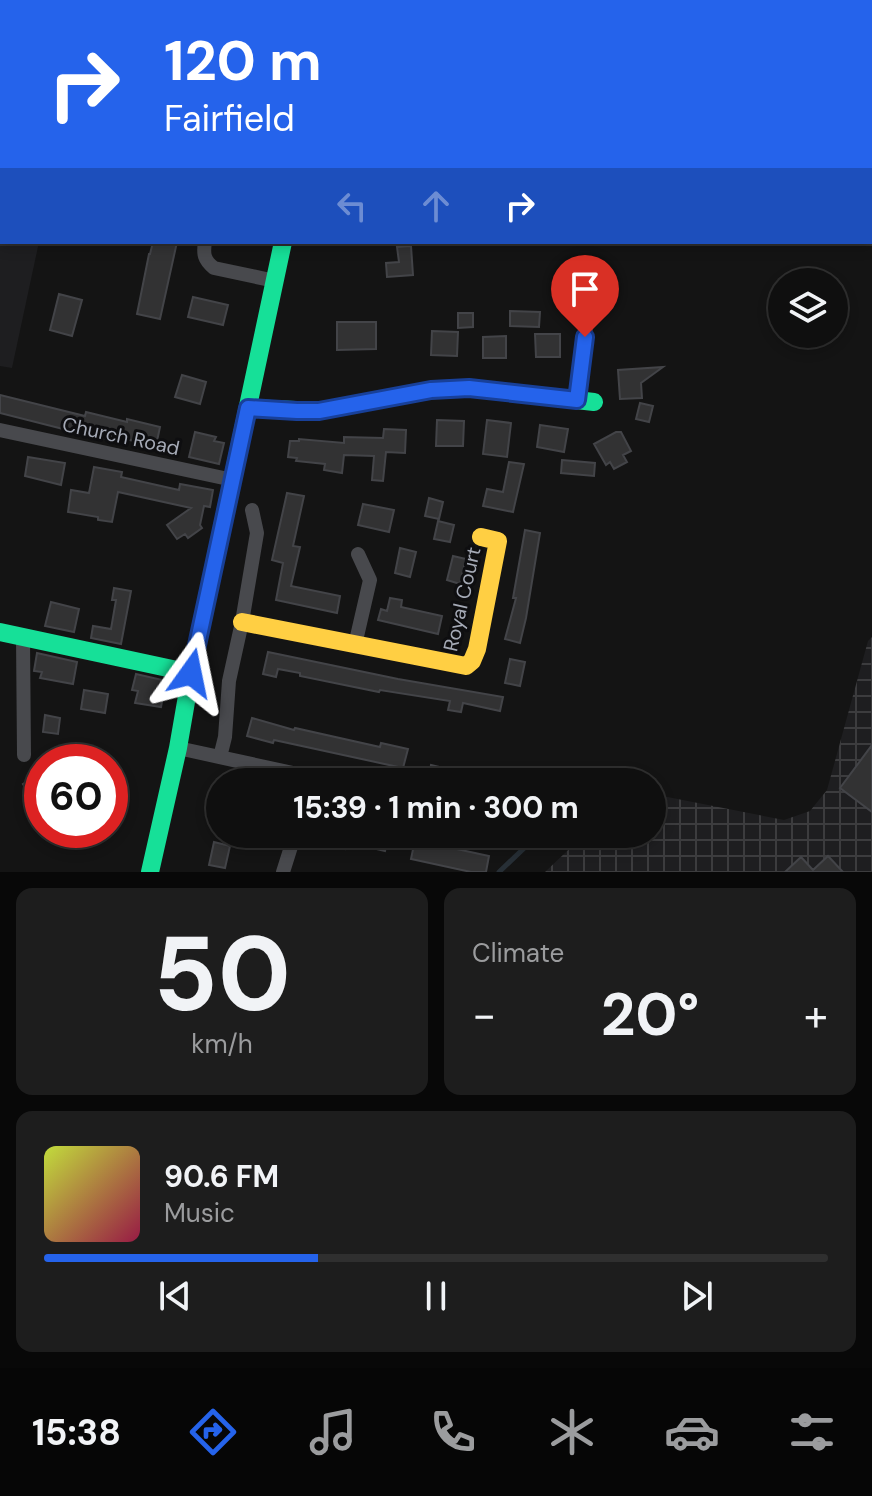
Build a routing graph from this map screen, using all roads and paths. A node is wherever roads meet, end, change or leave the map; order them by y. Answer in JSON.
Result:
{"nodes":[{"id":1,"x":205,"y":244,"type":"edge"},
{"id":2,"x":283,"y":244,"type":"edge"},
{"id":3,"x":275,"y":281,"type":"junction"},
{"id":4,"x":587,"y":320,"type":"dead end"},
{"id":5,"x":585,"y":401,"type":"joint"},
{"id":6,"x":248,"y":408,"type":"junction"},
{"id":7,"x":0,"y":430,"type":"edge"},
{"id":8,"x":233,"y":480,"type":"junction"},
{"id":9,"x":252,"y":510,"type":"dead end"},
{"id":10,"x":481,"y":537,"type":"dead end"},
{"id":11,"x":358,"y":554,"type":"dead end"},
{"id":12,"x":242,"y":622,"type":"junction"},
{"id":13,"x":0,"y":632,"type":"edge"},
{"id":14,"x":23,"y":637,"type":"junction"},
{"id":15,"x":355,"y":645,"type":"junction"},
{"id":16,"x":191,"y":673,"type":"junction"},
{"id":17,"x":178,"y":748,"type":"junction"},
{"id":18,"x":24,"y":755,"type":"dead end"},
{"id":19,"x":220,"y":757,"type":"junction"},
{"id":20,"x":264,"y":768,"type":"edge"},
{"id":21,"x":291,"y":848,"type":"edge"},
{"id":22,"x":150,"y":872,"type":"edge"},
{"id":23,"x":283,"y":872,"type":"edge"}],
"edges":[{"from":1,"to":3,"type":"street"},
{"from":2,"to":3,"type":"street"},
{"from":3,"to":6,"type":"street"},
{"from":4,"to":5,"type":"street"},
{"from":5,"to":6,"type":"street"},
{"from":6,"to":8,"type":"street"},
{"from":7,"to":8,"type":"street","name":"Church Road"},
{"from":8,"to":16,"type":"street"},
{"from":9,"to":12,"type":"street"},
{"from":10,"to":15,"type":"street","name":"Royal Court"},
{"from":11,"to":15,"type":"street"},
{"from":12,"to":15,"type":"street","name":"Royal Court"},
{"from":12,"to":19,"type":"street"},
{"from":13,"to":14,"type":"street"},
{"from":14,"to":16,"type":"street"},
{"from":14,"to":18,"type":"street"},
{"from":16,"to":17,"type":"street"},
{"from":17,"to":19,"type":"street"},
{"from":17,"to":22,"type":"street"},
{"from":19,"to":20,"type":"street"},
{"from":21,"to":23,"type":"street"}]}
